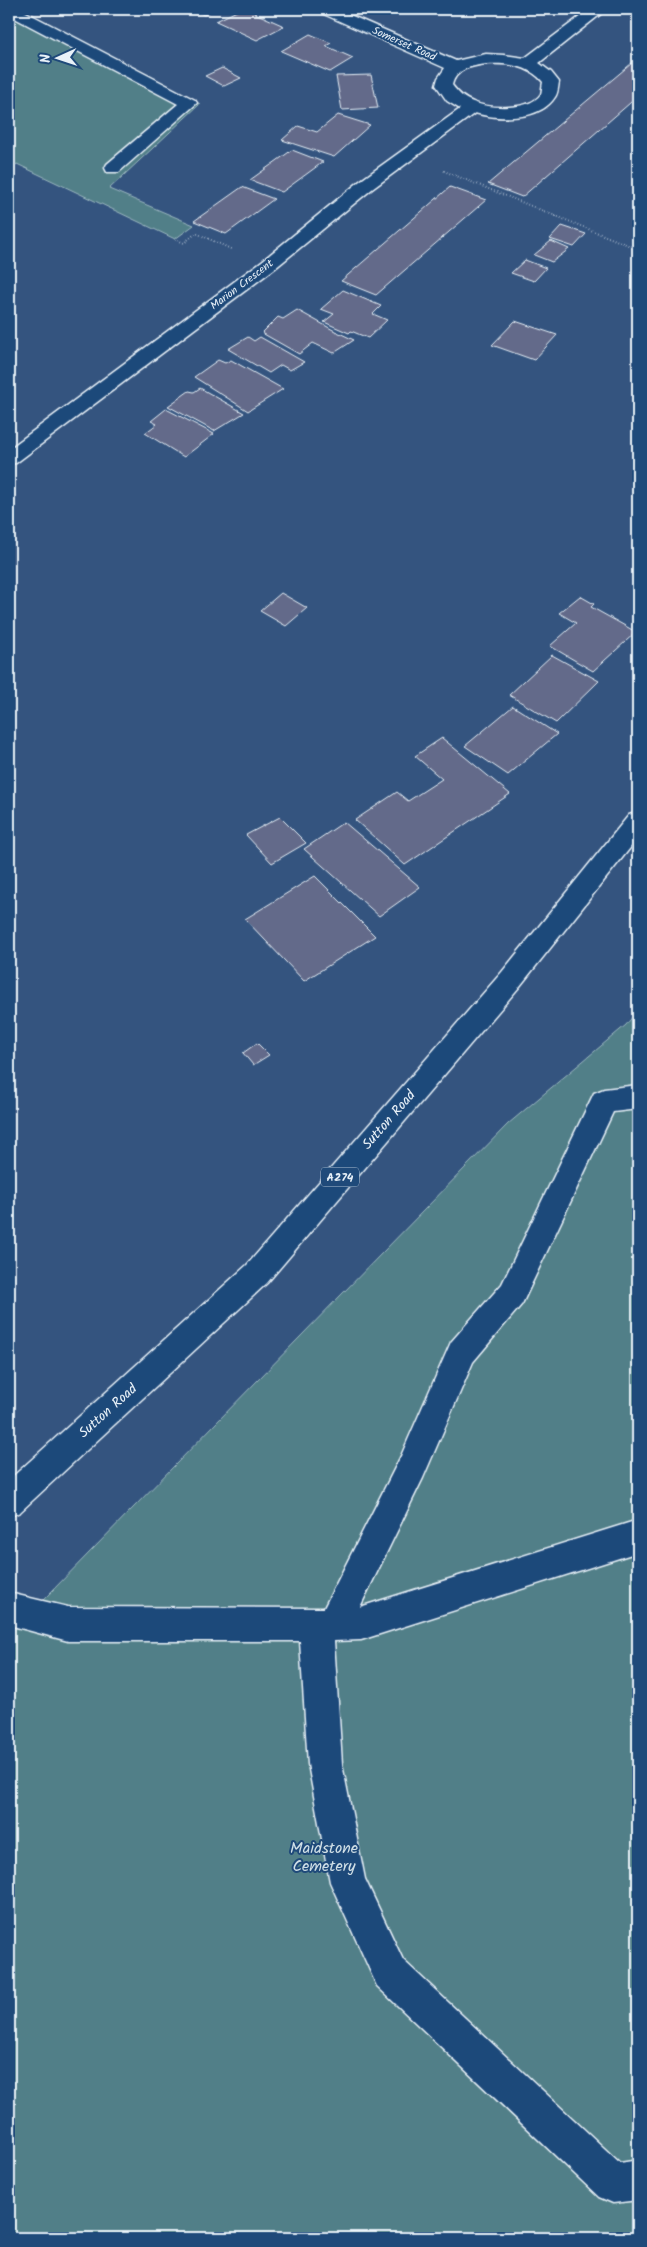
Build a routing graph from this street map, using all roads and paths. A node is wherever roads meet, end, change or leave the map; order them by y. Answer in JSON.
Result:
{"nodes":[{"id":1,"x":9,"y":9,"type":"edge"},
{"id":2,"x":324,"y":9,"type":"edge"},
{"id":3,"x":599,"y":9,"type":"edge"},
{"id":4,"x":528,"y":64,"type":"junction"},
{"id":5,"x":457,"y":67,"type":"junction"},
{"id":6,"x":472,"y":108,"type":"junction"},
{"id":7,"x":406,"y":155,"type":"junction"},
{"id":8,"x":113,"y":168,"type":"dead end"},
{"id":9,"x":175,"y":239,"type":"dead end"},
{"id":10,"x":638,"y":249,"type":"edge"},
{"id":11,"x":268,"y":265,"type":"junction"},
{"id":12,"x":9,"y":458,"type":"edge"},
{"id":13,"x":638,"y":822,"type":"edge"},
{"id":14,"x":638,"y":1097,"type":"edge"},
{"id":15,"x":9,"y":1501,"type":"edge"},
{"id":16,"x":638,"y":1536,"type":"edge"},
{"id":17,"x":9,"y":1609,"type":"edge"},
{"id":18,"x":325,"y":1625,"type":"junction"},
{"id":19,"x":638,"y":2180,"type":"edge"}],
"edges":[{"from":1,"to":8,"type":"street"},
{"from":2,"to":5,"type":"street","name":"Somerset Road"},
{"from":3,"to":4,"type":"street"},
{"from":4,"to":5,"type":"street"},
{"from":4,"to":6,"type":"street"},
{"from":5,"to":6,"type":"street"},
{"from":6,"to":7,"type":"street","name":"Marion Crescent"},
{"from":7,"to":10,"type":"path"},
{"from":7,"to":11,"type":"street","name":"Marion Crescent"},
{"from":9,"to":11,"type":"path"},
{"from":11,"to":12,"type":"street","name":"Marion Crescent"},
{"from":13,"to":15,"type":"street","name":"Sutton Road","number":"A274"},
{"from":14,"to":18,"type":"street"},
{"from":16,"to":18,"type":"street"},
{"from":17,"to":18,"type":"street"},
{"from":18,"to":19,"type":"street"}]}
